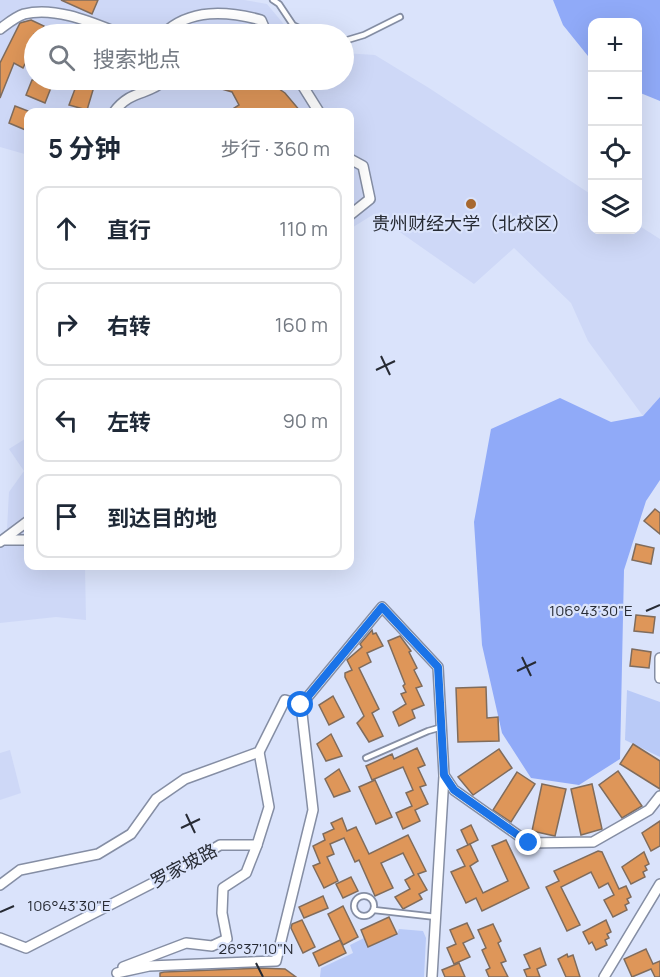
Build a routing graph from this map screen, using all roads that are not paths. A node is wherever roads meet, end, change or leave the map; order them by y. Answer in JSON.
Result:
{"nodes":[{"id":1,"x":273,"y":0,"type":"edge"},
{"id":2,"x":400,"y":17,"type":"dead end"},
{"id":3,"x":95,"y":24,"type":"edge"},
{"id":4,"x":179,"y":24,"type":"edge"},
{"id":5,"x":263,"y":24,"type":"edge"},
{"id":6,"x":292,"y":24,"type":"edge"},
{"id":7,"x":0,"y":29,"type":"edge"},
{"id":8,"x":354,"y":38,"type":"edge"},
{"id":9,"x":146,"y":90,"type":"edge"},
{"id":10,"x":305,"y":90,"type":"edge"},
{"id":11,"x":117,"y":108,"type":"edge"},
{"id":12,"x":316,"y":108,"type":"edge"},
{"id":13,"x":354,"y":161,"type":"edge"},
{"id":14,"x":354,"y":212,"type":"edge"},
{"id":15,"x":24,"y":523,"type":"edge"},
{"id":16,"x":4,"y":540,"type":"edge"},
{"id":17,"x":24,"y":540,"type":"edge"},
{"id":18,"x":660,"y":658,"type":"edge"},
{"id":19,"x":660,"y":678,"type":"edge"},
{"id":20,"x":301,"y":705,"type":"junction"},
{"id":21,"x":442,"y":727,"type":"junction"},
{"id":22,"x":259,"y":752,"type":"junction"},
{"id":23,"x":366,"y":758,"type":"dead end"},
{"id":24,"x":444,"y":775,"type":"junction"},
{"id":25,"x":660,"y":796,"type":"edge"},
{"id":26,"x":257,"y":845,"type":"junction"},
{"id":27,"x":660,"y":884,"type":"edge"},
{"id":28,"x":0,"y":885,"type":"edge"},
{"id":29,"x":374,"y":910,"type":"junction"},
{"id":30,"x":436,"y":917,"type":"junction"},
{"id":31,"x":0,"y":938,"type":"edge"},
{"id":32,"x":114,"y":975,"type":"edge"},
{"id":33,"x":432,"y":977,"type":"edge"},
{"id":34,"x":604,"y":977,"type":"edge"}],
"edges":[{"from":1,"to":6,"type":"lane"},
{"from":2,"to":8,"type":"lane"},
{"from":3,"to":7,"type":"street"},
{"from":4,"to":5,"type":"street"},
{"from":9,"to":11,"type":"street"},
{"from":10,"to":12,"type":"street"},
{"from":13,"to":14,"type":"street"},
{"from":15,"to":16,"type":"street"},
{"from":16,"to":17,"type":"street"},
{"from":18,"to":19,"type":"street"},
{"from":20,"to":21,"type":"street"},
{"from":20,"to":22,"type":"street"},
{"from":20,"to":32,"type":"street"},
{"from":21,"to":23,"type":"lane"},
{"from":21,"to":24,"type":"street"},
{"from":22,"to":26,"type":"street"},
{"from":22,"to":28,"type":"street"},
{"from":24,"to":25,"type":"street"},
{"from":24,"to":30,"type":"street"},
{"from":26,"to":31,"type":"street","name":"罗家坡路"},
{"from":26,"to":32,"type":"street","name":"罗家坡路"},
{"from":27,"to":34,"type":"street"},
{"from":29,"to":29,"type":"lane"},
{"from":29,"to":30,"type":"lane"},
{"from":30,"to":33,"type":"street"}]}
